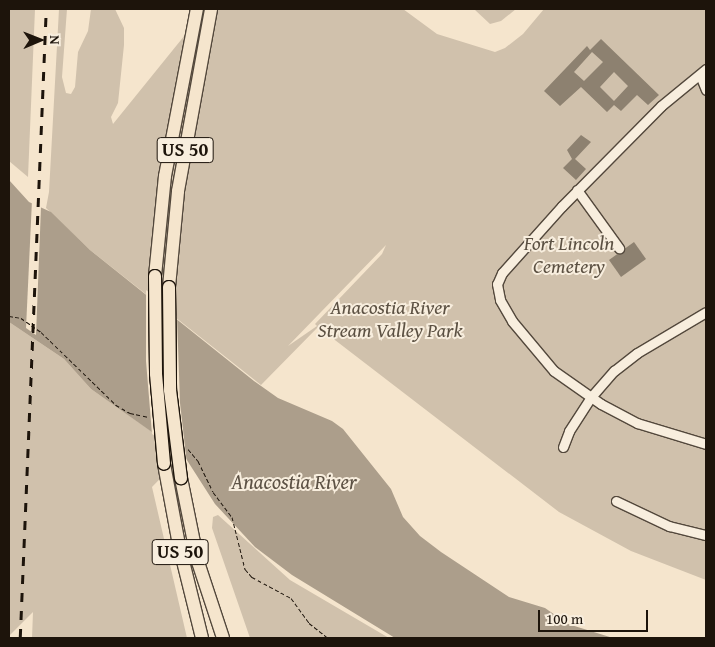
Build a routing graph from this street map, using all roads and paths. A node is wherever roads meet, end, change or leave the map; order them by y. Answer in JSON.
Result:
{"nodes":[{"id":1,"x":197,"y":9,"type":"edge"},
{"id":2,"x":211,"y":9,"type":"edge"},
{"id":3,"x":703,"y":72,"type":"edge"},
{"id":4,"x":706,"y":90,"type":"edge"},
{"id":5,"x":577,"y":190,"type":"junction"},
{"id":6,"x":619,"y":248,"type":"dead end"},
{"id":7,"x":706,"y":312,"type":"edge"},
{"id":8,"x":9,"y":316,"type":"edge"},
{"id":9,"x":591,"y":398,"type":"junction"},
{"id":10,"x":155,"y":420,"type":"dead end"},
{"id":11,"x":706,"y":444,"type":"edge"},
{"id":12,"x":186,"y":447,"type":"dead end"},
{"id":13,"x":563,"y":447,"type":"dead end"},
{"id":14,"x":616,"y":501,"type":"dead end"},
{"id":15,"x":706,"y":535,"type":"edge"},
{"id":16,"x":202,"y":638,"type":"edge"},
{"id":17,"x":223,"y":638,"type":"edge"},
{"id":18,"x":328,"y":638,"type":"edge"}],
"edges":[{"from":1,"to":16,"type":"highway","number":"US 50","bridge":true},
{"from":2,"to":17,"type":"highway","number":"US 50","bridge":true},
{"from":3,"to":4,"type":"lane"},
{"from":3,"to":5,"type":"lane"},
{"from":5,"to":6,"type":"lane"},
{"from":5,"to":9,"type":"lane"},
{"from":7,"to":9,"type":"lane"},
{"from":8,"to":10,"type":"path"},
{"from":9,"to":11,"type":"lane"},
{"from":9,"to":13,"type":"lane"},
{"from":12,"to":18,"type":"path"},
{"from":14,"to":15,"type":"lane"}]}
